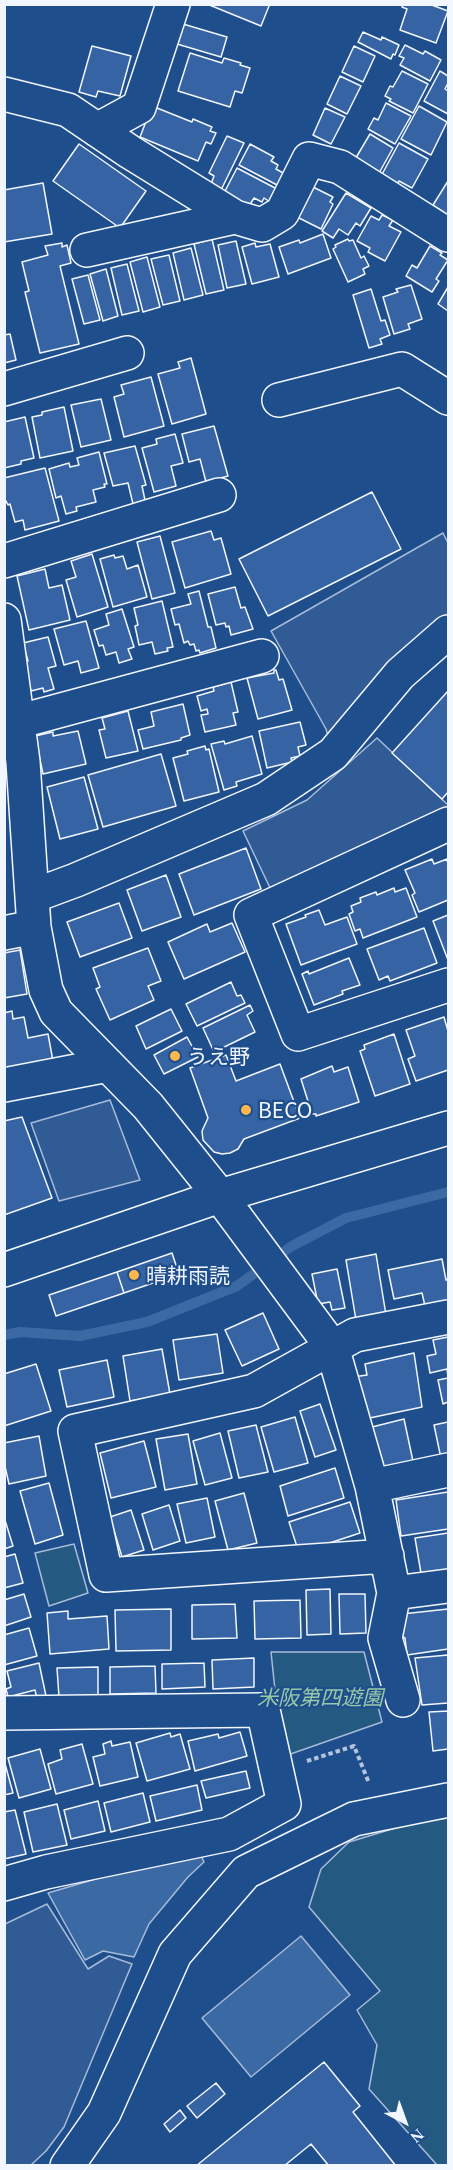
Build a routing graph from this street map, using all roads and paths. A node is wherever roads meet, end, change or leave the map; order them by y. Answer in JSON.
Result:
{"nodes":[{"id":1,"x":173,"y":4,"type":"edge"},
{"id":2,"x":4,"y":94,"type":"edge"},
{"id":3,"x":97,"y":130,"type":"junction"},
{"id":4,"x":235,"y":217,"type":"junction"},
{"id":5,"x":448,"y":235,"type":"edge"},
{"id":6,"x":87,"y":250,"type":"dead end"},
{"id":7,"x":127,"y":353,"type":"dead end"},
{"id":8,"x":4,"y":389,"type":"edge"},
{"id":9,"x":448,"y":398,"type":"edge"},
{"id":10,"x":279,"y":400,"type":"dead end"},
{"id":11,"x":219,"y":495,"type":"dead end"},
{"id":12,"x":4,"y":561,"type":"edge"},
{"id":13,"x":4,"y":620,"type":"edge"},
{"id":14,"x":448,"y":632,"type":"edge"},
{"id":15,"x":262,"y":656,"type":"dead end"},
{"id":16,"x":17,"y":722,"type":"junction"},
{"id":17,"x":448,"y":824,"type":"edge"},
{"id":18,"x":24,"y":919,"type":"edge"},
{"id":19,"x":448,"y":985,"type":"edge"},
{"id":20,"x":108,"y":1065,"type":"junction"},
{"id":21,"x":4,"y":1085,"type":"edge"},
{"id":22,"x":448,"y":1128,"type":"edge"},
{"id":23,"x":220,"y":1196,"type":"junction"},
{"id":24,"x":4,"y":1270,"type":"edge"},
{"id":25,"x":448,"y":1317,"type":"edge"},
{"id":26,"x":333,"y":1347,"type":"junction"},
{"id":27,"x":448,"y":1470,"type":"edge"},
{"id":28,"x":372,"y":1486,"type":"junction"},
{"id":29,"x":387,"y":1556,"type":"junction"},
{"id":30,"x":448,"y":1586,"type":"edge"},
{"id":31,"x":394,"y":1593,"type":"junction"},
{"id":32,"x":403,"y":1700,"type":"dead end"},
{"id":33,"x":4,"y":1713,"type":"edge"},
{"id":34,"x":277,"y":1770,"type":"junction"},
{"id":35,"x":370,"y":1785,"type":"dead end"},
{"id":36,"x":448,"y":1800,"type":"edge"},
{"id":37,"x":4,"y":1884,"type":"edge"},
{"id":38,"x":67,"y":2166,"type":"edge"}],
"edges":[{"from":1,"to":3,"type":"street"},
{"from":2,"to":3,"type":"street"},
{"from":3,"to":4,"type":"street"},
{"from":4,"to":5,"type":"street"},
{"from":4,"to":6,"type":"street"},
{"from":7,"to":8,"type":"street"},
{"from":9,"to":10,"type":"street"},
{"from":11,"to":12,"type":"street"},
{"from":13,"to":16,"type":"street"},
{"from":14,"to":18,"type":"street"},
{"from":15,"to":16,"type":"street"},
{"from":16,"to":18,"type":"street"},
{"from":17,"to":19,"type":"street"},
{"from":18,"to":20,"type":"street"},
{"from":20,"to":21,"type":"street"},
{"from":20,"to":23,"type":"street"},
{"from":22,"to":23,"type":"street"},
{"from":23,"to":24,"type":"street"},
{"from":23,"to":26,"type":"street"},
{"from":25,"to":26,"type":"street"},
{"from":26,"to":28,"type":"street"},
{"from":26,"to":29,"type":"street"},
{"from":27,"to":28,"type":"street"},
{"from":28,"to":29,"type":"street"},
{"from":29,"to":31,"type":"street"},
{"from":30,"to":31,"type":"street"},
{"from":31,"to":32,"type":"street"},
{"from":33,"to":34,"type":"street"},
{"from":34,"to":35,"type":"path"},
{"from":34,"to":37,"type":"street"},
{"from":36,"to":38,"type":"street"}]}
